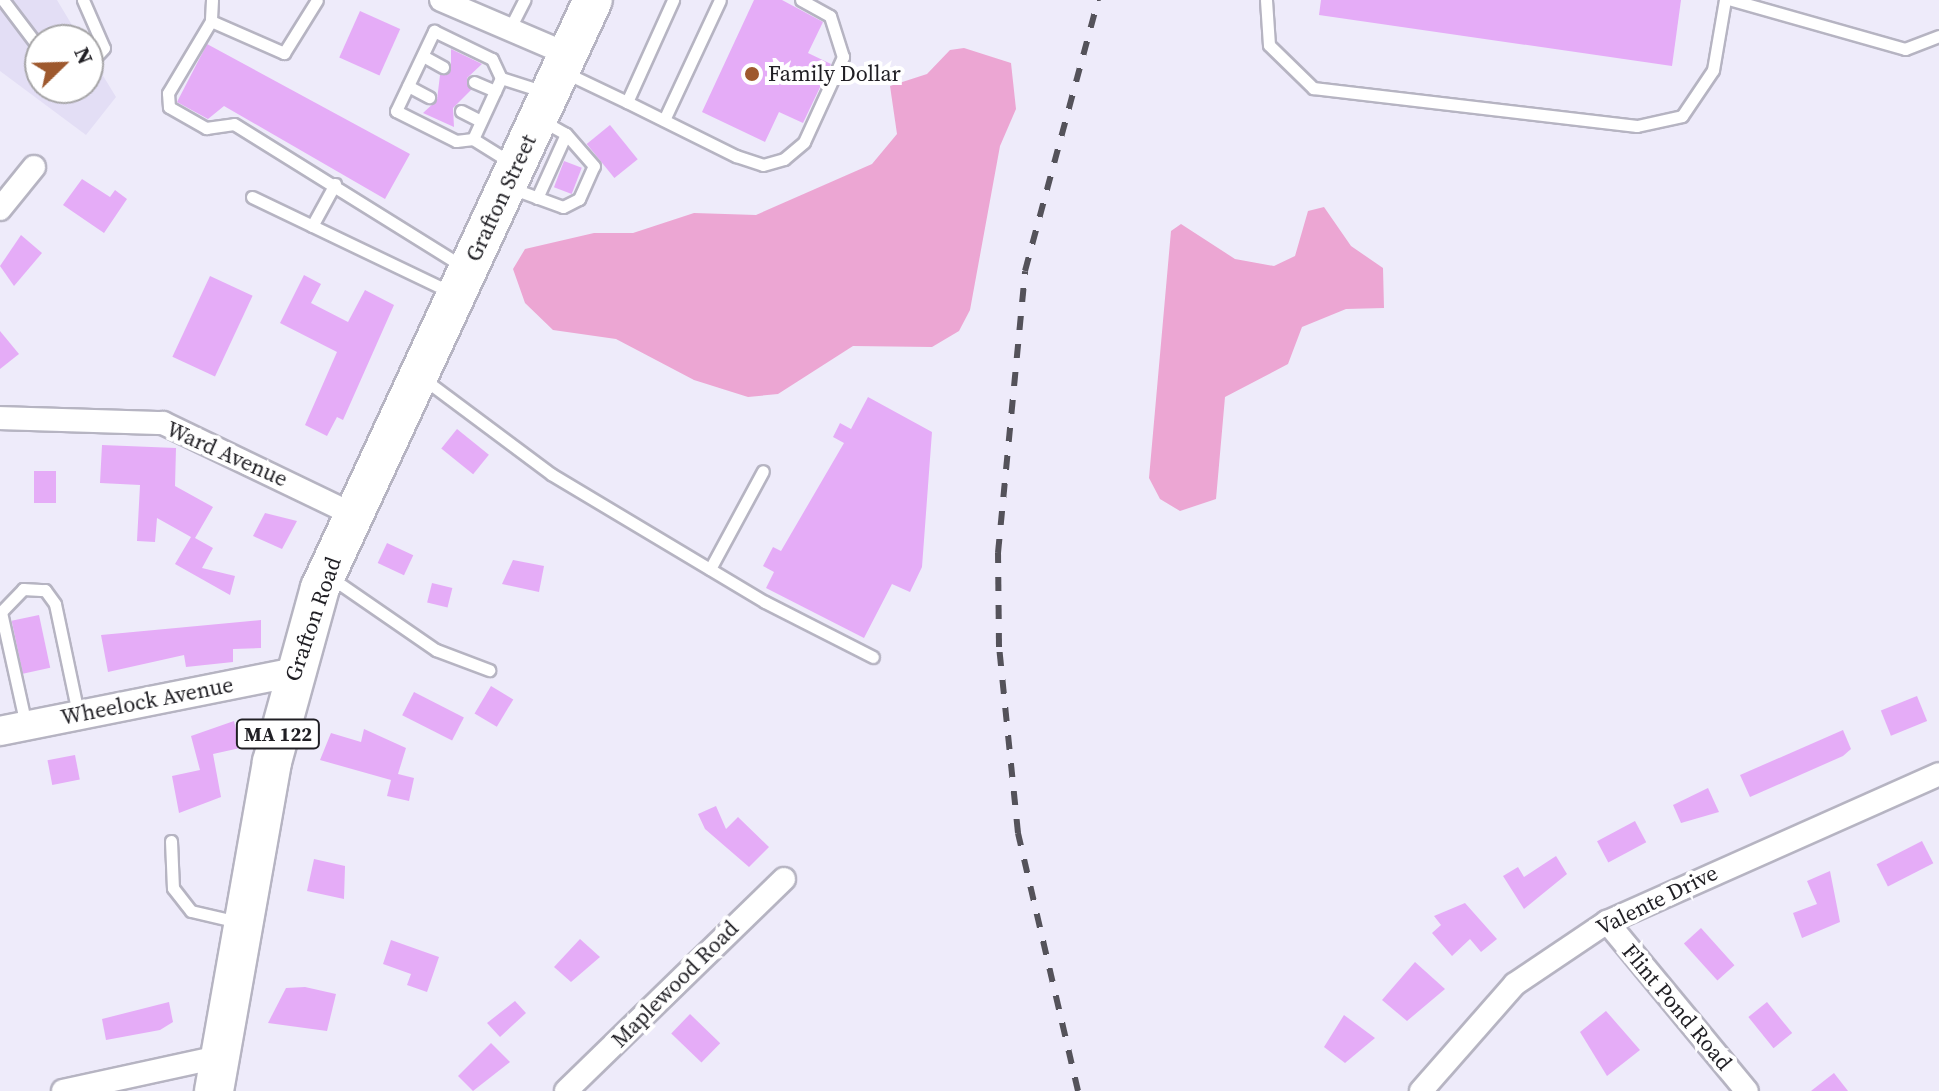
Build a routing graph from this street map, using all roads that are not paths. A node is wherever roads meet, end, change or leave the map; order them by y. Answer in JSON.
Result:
{"nodes":[{"id":1,"x":3,"y":0,"type":"edge"},
{"id":2,"x":83,"y":0,"type":"edge"},
{"id":3,"x":212,"y":0,"type":"edge"},
{"id":4,"x":317,"y":0,"type":"edge"},
{"id":5,"x":441,"y":0,"type":"edge"},
{"id":6,"x":524,"y":0,"type":"edge"},
{"id":7,"x":593,"y":0,"type":"edge"},
{"id":8,"x":673,"y":0,"type":"edge"},
{"id":9,"x":720,"y":0,"type":"edge"},
{"id":10,"x":801,"y":0,"type":"edge"},
{"id":11,"x":1266,"y":0,"type":"edge"},
{"id":12,"x":1725,"y":0,"type":"edge"},
{"id":13,"x":1732,"y":0,"type":"edge"},
{"id":14,"x":211,"y":21,"type":"junction"},
{"id":15,"x":94,"y":24,"type":"edge"},
{"id":16,"x":24,"y":28,"type":"edge"},
{"id":17,"x":509,"y":30,"type":"junction"},
{"id":18,"x":1939,"y":36,"type":"edge"},
{"id":19,"x":423,"y":56,"type":"junction"},
{"id":20,"x":443,"y":67,"type":"dead end"},
{"id":21,"x":501,"y":78,"type":"junction"},
{"id":22,"x":474,"y":82,"type":"dead end"},
{"id":23,"x":408,"y":86,"type":"junction"},
{"id":24,"x":495,"y":91,"type":"junction"},
{"id":25,"x":556,"y":94,"type":"junction"},
{"id":26,"x":429,"y":97,"type":"dead end"},
{"id":27,"x":627,"y":102,"type":"junction"},
{"id":28,"x":461,"y":111,"type":"dead end"},
{"id":29,"x":664,"y":120,"type":"junction"},
{"id":30,"x":481,"y":121,"type":"junction"},
{"id":31,"x":473,"y":139,"type":"junction"},
{"id":32,"x":34,"y":167,"type":"dead end"},
{"id":33,"x":520,"y":183,"type":"junction"},
{"id":34,"x":335,"y":184,"type":"junction"},
{"id":35,"x":252,"y":197,"type":"dead end"},
{"id":36,"x":0,"y":209,"type":"edge"},
{"id":37,"x":312,"y":226,"type":"junction"},
{"id":38,"x":462,"y":282,"type":"junction"},
{"id":39,"x":413,"y":386,"type":"junction"},
{"id":40,"x":0,"y":418,"type":"edge"},
{"id":41,"x":763,"y":471,"type":"dead end"},
{"id":42,"x":352,"y":514,"type":"junction"},
{"id":43,"x":710,"y":569,"type":"junction"},
{"id":44,"x":326,"y":575,"type":"junction"},
{"id":45,"x":873,"y":657,"type":"dead end"},
{"id":46,"x":489,"y":670,"type":"dead end"},
{"id":47,"x":294,"y":672,"type":"junction"},
{"id":48,"x":78,"y":715,"type":"junction"},
{"id":49,"x":13,"y":728,"type":"edge"},
{"id":50,"x":1939,"y":774,"type":"edge"},
{"id":51,"x":171,"y":841,"type":"dead end"},
{"id":52,"x":784,"y":879,"type":"dead end"},
{"id":53,"x":1607,"y":922,"type":"junction"},
{"id":54,"x":242,"y":923,"type":"junction"},
{"id":55,"x":216,"y":1074,"type":"edge"},
{"id":56,"x":63,"y":1091,"type":"edge"},
{"id":57,"x":566,"y":1091,"type":"edge"},
{"id":58,"x":1421,"y":1091,"type":"edge"},
{"id":59,"x":1747,"y":1091,"type":"edge"}],
"edges":[{"from":1,"to":16,"type":"lane"},
{"from":2,"to":15,"type":"lane"},
{"from":3,"to":14,"type":"lane"},
{"from":4,"to":14,"type":"lane"},
{"from":5,"to":17,"type":"street"},
{"from":6,"to":17,"type":"lane"},
{"from":7,"to":25,"type":"highway","name":"Grafton Street","number":"MA 122"},
{"from":8,"to":27,"type":"lane"},
{"from":9,"to":29,"type":"lane"},
{"from":10,"to":29,"type":"lane"},
{"from":11,"to":12,"type":"lane"},
{"from":13,"to":18,"type":"lane"},
{"from":14,"to":34,"type":"lane"},
{"from":17,"to":25,"type":"street"},
{"from":19,"to":20,"type":"lane"},
{"from":19,"to":21,"type":"lane"},
{"from":19,"to":23,"type":"lane"},
{"from":21,"to":24,"type":"lane"},
{"from":21,"to":25,"type":"lane"},
{"from":22,"to":24,"type":"lane"},
{"from":23,"to":26,"type":"lane"},
{"from":23,"to":31,"type":"lane"},
{"from":24,"to":30,"type":"lane"},
{"from":25,"to":27,"type":"lane"},
{"from":25,"to":33,"type":"highway","name":"Grafton Street","number":"MA 122"},
{"from":25,"to":33,"type":"lane"},
{"from":27,"to":29,"type":"lane"},
{"from":28,"to":30,"type":"lane"},
{"from":30,"to":31,"type":"lane"},
{"from":31,"to":33,"type":"lane"},
{"from":32,"to":36,"type":"street"},
{"from":33,"to":38,"type":"highway","name":"Grafton Street","number":"MA 122"},
{"from":34,"to":37,"type":"lane"},
{"from":34,"to":38,"type":"lane"},
{"from":35,"to":37,"type":"lane"},
{"from":37,"to":38,"type":"lane"},
{"from":38,"to":39,"type":"highway","name":"Grafton Street","number":"MA 122"},
{"from":39,"to":42,"type":"highway","name":"Grafton Road","number":"MA 122"},
{"from":39,"to":43,"type":"lane"},
{"from":40,"to":42,"type":"street","name":"Ward Avenue"},
{"from":41,"to":43,"type":"lane"},
{"from":42,"to":44,"type":"highway","name":"Grafton Road","number":"MA 122"},
{"from":43,"to":45,"type":"lane"},
{"from":44,"to":46,"type":"lane"},
{"from":44,"to":47,"type":"highway","name":"Grafton Road","number":"MA 122"},
{"from":47,"to":48,"type":"street","name":"Wheelock Avenue"},
{"from":47,"to":54,"type":"highway","name":"Grafton Road","number":"MA 122"},
{"from":48,"to":49,"type":"street","name":"Wheelock Avenue"},
{"from":48,"to":49,"type":"lane"},
{"from":50,"to":53,"type":"street","name":"Valente Drive"},
{"from":51,"to":54,"type":"lane"},
{"from":52,"to":57,"type":"street","name":"Maplewood Road"},
{"from":53,"to":58,"type":"street","name":"Valente Drive"},
{"from":53,"to":59,"type":"street","name":"Flint Pond Road"},
{"from":54,"to":55,"type":"highway","name":"Grafton Road","number":"MA 122"},
{"from":55,"to":56,"type":"street"}]}
